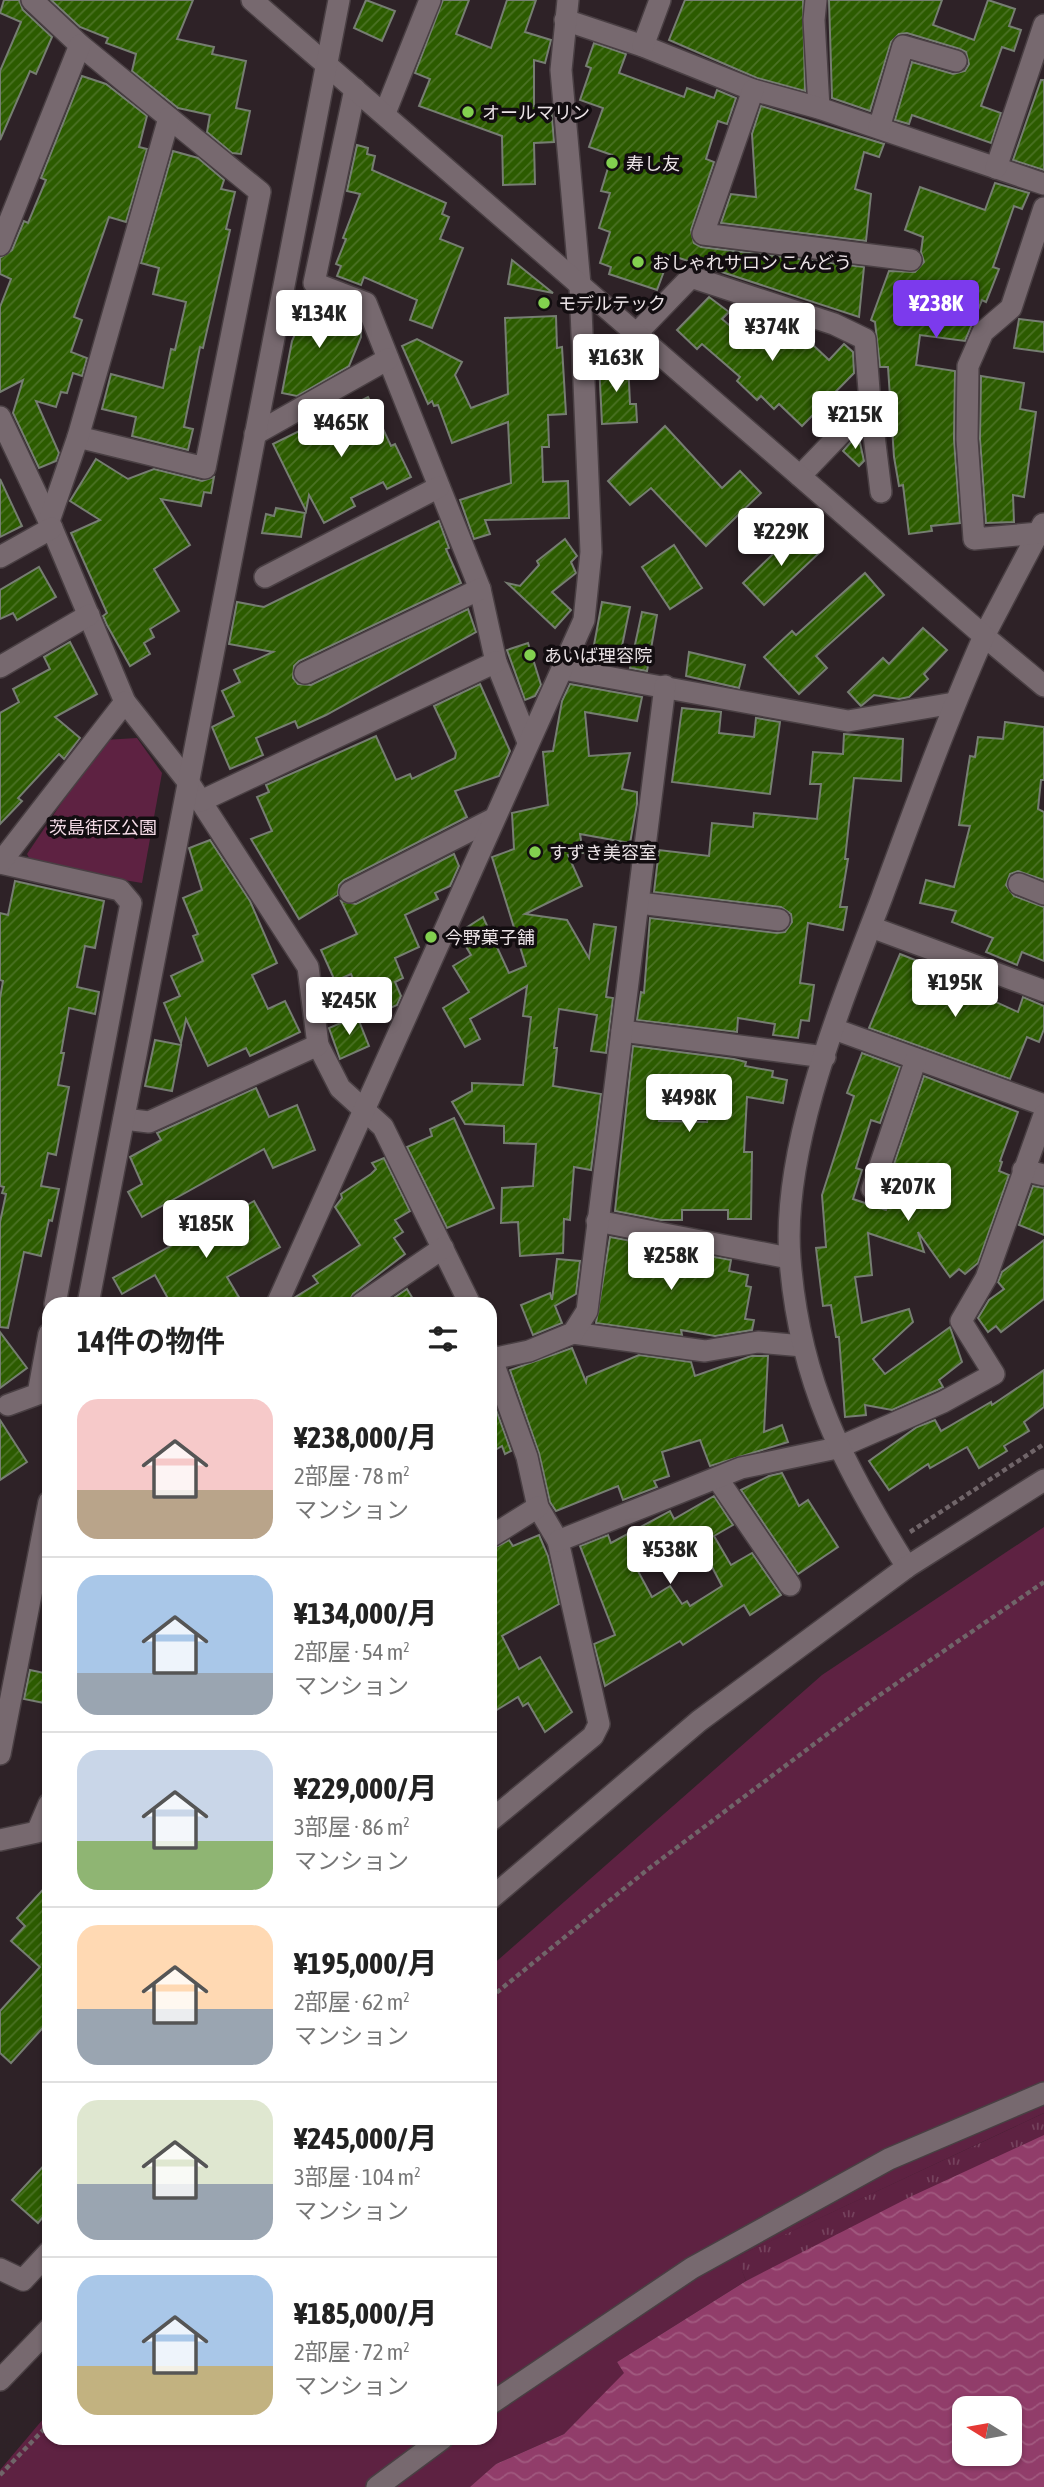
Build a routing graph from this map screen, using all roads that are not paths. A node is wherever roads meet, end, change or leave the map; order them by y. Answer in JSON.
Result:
{"nodes":[{"id":1,"x":32,"y":0,"type":"edge"},
{"id":2,"x":252,"y":0,"type":"edge"},
{"id":3,"x":339,"y":0,"type":"edge"},
{"id":4,"x":430,"y":0,"type":"edge"},
{"id":5,"x":660,"y":0,"type":"edge"},
{"id":6,"x":816,"y":0,"type":"edge"},
{"id":7,"x":566,"y":10,"type":"edge"},
{"id":8,"x":1044,"y":25,"type":"edge"},
{"id":9,"x":80,"y":45,"type":"junction"},
{"id":10,"x":643,"y":46,"type":"junction"},
{"id":11,"x":956,"y":61,"type":"dead end"},
{"id":12,"x":326,"y":64,"type":"junction"},
{"id":13,"x":355,"y":89,"type":"junction"},
{"id":14,"x":753,"y":90,"type":"junction"},
{"id":15,"x":819,"y":108,"type":"junction"},
{"id":16,"x":385,"y":113,"type":"junction"},
{"id":17,"x":169,"y":118,"type":"junction"},
{"id":18,"x":878,"y":128,"type":"junction"},
{"id":19,"x":996,"y":168,"type":"junction"},
{"id":20,"x":1044,"y":184,"type":"edge"},
{"id":21,"x":1044,"y":208,"type":"edge"},
{"id":22,"x":0,"y":246,"type":"edge"},
{"id":23,"x":911,"y":260,"type":"dead end"},
{"id":24,"x":580,"y":285,"type":"junction"},
{"id":25,"x":637,"y":334,"type":"junction"},
{"id":26,"x":388,"y":359,"type":"junction"},
{"id":27,"x":870,"y":403,"type":"junction"},
{"id":28,"x":0,"y":417,"type":"edge"},
{"id":29,"x":256,"y":434,"type":"junction"},
{"id":30,"x":78,"y":437,"type":"junction"},
{"id":31,"x":800,"y":476,"type":"junction"},
{"id":32,"x":439,"y":487,"type":"junction"},
{"id":33,"x":881,"y":492,"type":"dead end"},
{"id":34,"x":51,"y":525,"type":"junction"},
{"id":35,"x":1042,"y":528,"type":"edge"},
{"id":36,"x":0,"y":557,"type":"edge"},
{"id":37,"x":265,"y":577,"type":"dead end"},
{"id":38,"x":480,"y":589,"type":"junction"},
{"id":39,"x":89,"y":615,"type":"junction"},
{"id":40,"x":984,"y":636,"type":"junction"},
{"id":41,"x":496,"y":662,"type":"junction"},
{"id":42,"x":0,"y":667,"type":"edge"},
{"id":43,"x":563,"y":669,"type":"junction"},
{"id":44,"x":305,"y":673,"type":"dead end"},
{"id":45,"x":665,"y":686,"type":"junction"},
{"id":46,"x":1044,"y":686,"type":"edge"},
{"id":47,"x":125,"y":702,"type":"junction"},
{"id":48,"x":954,"y":704,"type":"junction"},
{"id":49,"x":528,"y":742,"type":"junction"},
{"id":50,"x":189,"y":783,"type":"junction"},
{"id":51,"x":201,"y":801,"type":"junction"},
{"id":52,"x":493,"y":818,"type":"junction"},
{"id":53,"x":0,"y":863,"type":"edge"},
{"id":54,"x":1019,"y":884,"type":"dead end"},
{"id":55,"x":350,"y":892,"type":"dead end"},
{"id":56,"x":1044,"y":894,"type":"edge"},
{"id":57,"x":639,"y":903,"type":"junction"},
{"id":58,"x":779,"y":919,"type":"dead end"},
{"id":59,"x":870,"y":927,"type":"junction"},
{"id":60,"x":1044,"y":991,"type":"edge"},
{"id":61,"x":834,"y":1029,"type":"junction"},
{"id":62,"x":622,"y":1031,"type":"junction"},
{"id":63,"x":318,"y":1045,"type":"junction"},
{"id":64,"x":825,"y":1057,"type":"junction"},
{"id":65,"x":916,"y":1059,"type":"junction"},
{"id":66,"x":1044,"y":1105,"type":"edge"},
{"id":67,"x":365,"y":1112,"type":"junction"},
{"id":68,"x":1044,"y":1115,"type":"edge"},
{"id":69,"x":124,"y":1119,"type":"junction"},
{"id":70,"x":1034,"y":1172,"type":"edge"},
{"id":71,"x":872,"y":1189,"type":"dead end"},
{"id":72,"x":597,"y":1222,"type":"junction"},
{"id":73,"x":443,"y":1248,"type":"junction"},
{"id":74,"x":789,"y":1258,"type":"junction"},
{"id":75,"x":56,"y":1297,"type":"edge"},
{"id":76,"x":89,"y":1297,"type":"edge"},
{"id":77,"x":280,"y":1297,"type":"edge"},
{"id":78,"x":371,"y":1297,"type":"edge"},
{"id":79,"x":467,"y":1297,"type":"edge"},
{"id":80,"x":573,"y":1333,"type":"junction"},
{"id":81,"x":803,"y":1346,"type":"junction"},
{"id":82,"x":497,"y":1356,"type":"edge"},
{"id":83,"x":42,"y":1372,"type":"edge"},
{"id":84,"x":497,"y":1393,"type":"edge"},
{"id":85,"x":3,"y":1404,"type":"edge"},
{"id":86,"x":837,"y":1448,"type":"junction"},
{"id":87,"x":717,"y":1478,"type":"junction"},
{"id":88,"x":1044,"y":1480,"type":"edge"},
{"id":89,"x":538,"y":1507,"type":"junction"},
{"id":90,"x":497,"y":1533,"type":"edge"},
{"id":91,"x":42,"y":1538,"type":"edge"},
{"id":92,"x":558,"y":1541,"type":"junction"},
{"id":93,"x":907,"y":1567,"type":"junction"},
{"id":94,"x":790,"y":1585,"type":"dead end"},
{"id":95,"x":0,"y":1754,"type":"edge"},
{"id":96,"x":497,"y":1815,"type":"edge"},
{"id":97,"x":42,"y":1820,"type":"edge"},
{"id":98,"x":0,"y":1840,"type":"edge"},
{"id":99,"x":497,"y":1893,"type":"edge"},
{"id":100,"x":1044,"y":2093,"type":"edge"},
{"id":101,"x":42,"y":2260,"type":"edge"},
{"id":102,"x":0,"y":2269,"type":"edge"},
{"id":103,"x":42,"y":2336,"type":"edge"},
{"id":104,"x":0,"y":2380,"type":"edge"},
{"id":105,"x":497,"y":2399,"type":"edge"},
{"id":106,"x":434,"y":2445,"type":"edge"},
{"id":107,"x":377,"y":2487,"type":"edge"}],
"edges":[{"from":1,"to":9,"type":"street"},
{"from":2,"to":12,"type":"street"},
{"from":3,"to":12,"type":"street"},
{"from":4,"to":16,"type":"street"},
{"from":5,"to":10,"type":"street"},
{"from":6,"to":15,"type":"street"},
{"from":7,"to":10,"type":"street"},
{"from":7,"to":24,"type":"street"},
{"from":8,"to":19,"type":"street"},
{"from":9,"to":17,"type":"street"},
{"from":9,"to":22,"type":"street"},
{"from":10,"to":14,"type":"street"},
{"from":11,"to":18,"type":"street"},
{"from":12,"to":13,"type":"street"},
{"from":12,"to":29,"type":"street"},
{"from":13,"to":16,"type":"street"},
{"from":13,"to":26,"type":"street"},
{"from":14,"to":15,"type":"street"},
{"from":14,"to":23,"type":"street"},
{"from":15,"to":18,"type":"street"},
{"from":16,"to":24,"type":"street"},
{"from":17,"to":30,"type":"street"},
{"from":17,"to":30,"type":"street"},
{"from":18,"to":19,"type":"street"},
{"from":19,"to":20,"type":"street"},
{"from":21,"to":35,"type":"street"},
{"from":24,"to":25,"type":"street"},
{"from":24,"to":43,"type":"street"},
{"from":25,"to":27,"type":"street"},
{"from":25,"to":31,"type":"street"},
{"from":26,"to":29,"type":"street"},
{"from":26,"to":32,"type":"street"},
{"from":27,"to":31,"type":"street"},
{"from":27,"to":33,"type":"street"},
{"from":28,"to":34,"type":"street"},
{"from":29,"to":50,"type":"street"},
{"from":30,"to":34,"type":"street"},
{"from":31,"to":40,"type":"street"},
{"from":32,"to":37,"type":"street"},
{"from":32,"to":38,"type":"street"},
{"from":34,"to":36,"type":"street"},
{"from":34,"to":39,"type":"street"},
{"from":35,"to":40,"type":"street"},
{"from":38,"to":41,"type":"street"},
{"from":38,"to":44,"type":"street"},
{"from":39,"to":42,"type":"street"},
{"from":39,"to":47,"type":"street"},
{"from":40,"to":46,"type":"street"},
{"from":40,"to":48,"type":"street"},
{"from":41,"to":49,"type":"street"},
{"from":41,"to":51,"type":"street"},
{"from":43,"to":45,"type":"street"},
{"from":43,"to":49,"type":"street"},
{"from":45,"to":48,"type":"street"},
{"from":45,"to":57,"type":"street"},
{"from":47,"to":50,"type":"street"},
{"from":47,"to":53,"type":"street"},
{"from":48,"to":59,"type":"street"},
{"from":49,"to":52,"type":"street"},
{"from":50,"to":51,"type":"street"},
{"from":50,"to":69,"type":"street"},
{"from":51,"to":63,"type":"street"},
{"from":52,"to":55,"type":"street"},
{"from":52,"to":67,"type":"street"},
{"from":53,"to":75,"type":"street"},
{"from":54,"to":56,"type":"street"},
{"from":57,"to":58,"type":"street"},
{"from":57,"to":62,"type":"street"},
{"from":59,"to":60,"type":"street"},
{"from":59,"to":61,"type":"street"},
{"from":61,"to":64,"type":"street"},
{"from":61,"to":65,"type":"street"},
{"from":62,"to":64,"type":"street"},
{"from":62,"to":72,"type":"street"},
{"from":63,"to":67,"type":"street"},
{"from":63,"to":69,"type":"street"},
{"from":64,"to":74,"type":"street"},
{"from":65,"to":66,"type":"street"},
{"from":65,"to":71,"type":"street"},
{"from":67,"to":73,"type":"street"},
{"from":67,"to":77,"type":"street"},
{"from":68,"to":70,"type":"street"},
{"from":69,"to":76,"type":"street"},
{"from":70,"to":86,"type":"street"},
{"from":72,"to":74,"type":"street"},
{"from":72,"to":80,"type":"street"},
{"from":73,"to":78,"type":"street"},
{"from":73,"to":79,"type":"street"},
{"from":74,"to":81,"type":"street"},
{"from":80,"to":81,"type":"street"},
{"from":80,"to":82,"type":"street"},
{"from":81,"to":86,"type":"street"},
{"from":83,"to":85,"type":"street"},
{"from":84,"to":89,"type":"street"},
{"from":86,"to":87,"type":"street"},
{"from":86,"to":93,"type":"street"},
{"from":87,"to":92,"type":"street"},
{"from":87,"to":94,"type":"street"},
{"from":88,"to":93,"type":"street"},
{"from":89,"to":90,"type":"street"},
{"from":89,"to":92,"type":"street"},
{"from":91,"to":95,"type":"street"},
{"from":92,"to":96,"type":"street"},
{"from":93,"to":99,"type":"street"},
{"from":97,"to":98,"type":"street"},
{"from":100,"to":105,"type":"street"},
{"from":101,"to":102,"type":"street"},
{"from":103,"to":104,"type":"street"},
{"from":106,"to":107,"type":"street"}]}
